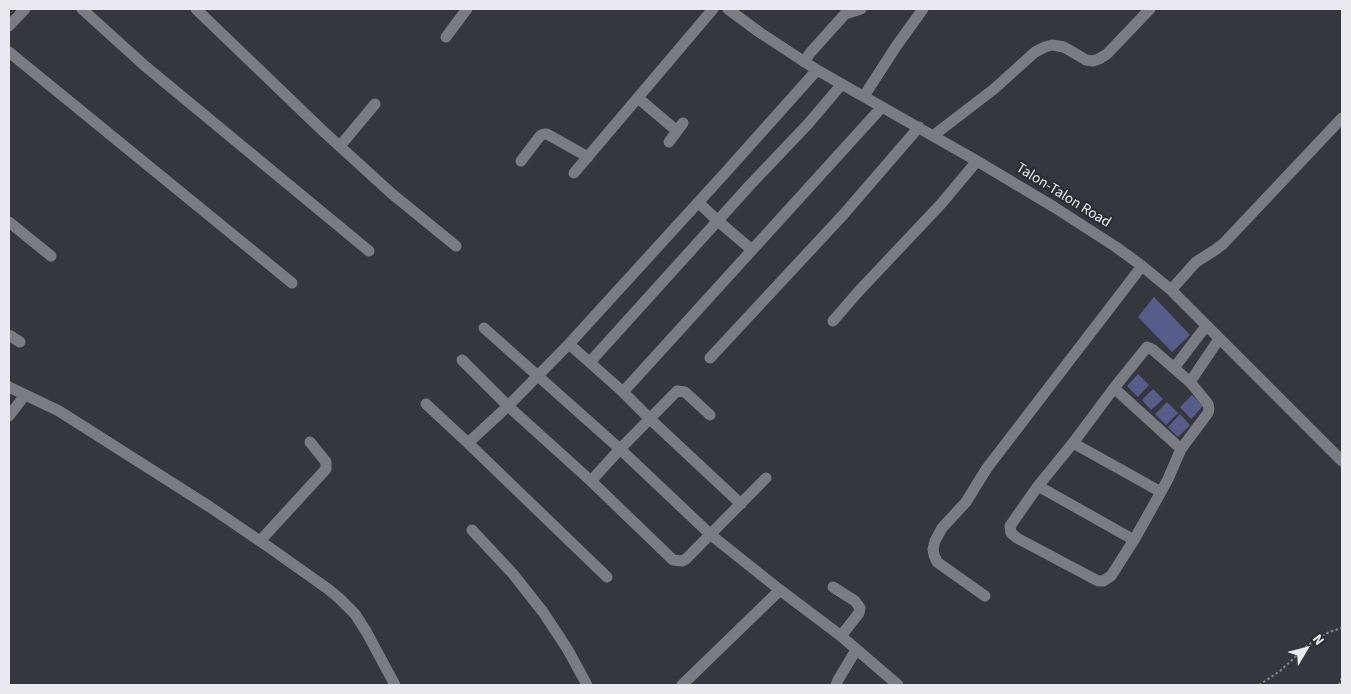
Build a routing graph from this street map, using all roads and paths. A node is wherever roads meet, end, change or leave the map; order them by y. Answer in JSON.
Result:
{"nodes":[{"id":1,"x":25,"y":9,"type":"edge"},
{"id":2,"x":82,"y":9,"type":"edge"},
{"id":3,"x":196,"y":9,"type":"edge"},
{"id":4,"x":467,"y":9,"type":"edge"},
{"id":5,"x":713,"y":9,"type":"edge"},
{"id":6,"x":728,"y":9,"type":"edge"},
{"id":7,"x":861,"y":9,"type":"edge"},
{"id":8,"x":923,"y":9,"type":"edge"},
{"id":9,"x":1150,"y":9,"type":"edge"},
{"id":10,"x":10,"y":24,"type":"edge"},
{"id":11,"x":446,"y":37,"type":"dead end"},
{"id":12,"x":9,"y":52,"type":"edge"},
{"id":13,"x":804,"y":62,"type":"junction"},
{"id":14,"x":817,"y":70,"type":"junction"},
{"id":15,"x":842,"y":84,"type":"junction"},
{"id":16,"x":864,"y":96,"type":"junction"},
{"id":17,"x":638,"y":98,"type":"junction"},
{"id":18,"x":375,"y":104,"type":"dead end"},
{"id":19,"x":882,"y":107,"type":"junction"},
{"id":20,"x":1342,"y":118,"type":"edge"},
{"id":21,"x":919,"y":127,"type":"junction"},
{"id":22,"x":934,"y":135,"type":"junction"},
{"id":23,"x":669,"y":142,"type":"dead end"},
{"id":24,"x":340,"y":146,"type":"junction"},
{"id":25,"x":588,"y":157,"type":"junction"},
{"id":26,"x":521,"y":161,"type":"dead end"},
{"id":27,"x":977,"y":161,"type":"junction"},
{"id":28,"x":574,"y":173,"type":"dead end"},
{"id":29,"x":698,"y":203,"type":"junction"},
{"id":30,"x":718,"y":221,"type":"junction"},
{"id":31,"x":9,"y":222,"type":"edge"},
{"id":32,"x":456,"y":246,"type":"dead end"},
{"id":33,"x":752,"y":250,"type":"junction"},
{"id":34,"x":369,"y":251,"type":"dead end"},
{"id":35,"x":51,"y":256,"type":"dead end"},
{"id":36,"x":1142,"y":266,"type":"junction"},
{"id":37,"x":292,"y":283,"type":"dead end"},
{"id":38,"x":1170,"y":290,"type":"junction"},
{"id":39,"x":833,"y":321,"type":"dead end"},
{"id":40,"x":1206,"y":326,"type":"junction"},
{"id":41,"x":484,"y":328,"type":"dead end"},
{"id":42,"x":9,"y":335,"type":"edge"},
{"id":43,"x":1219,"y":339,"type":"junction"},
{"id":44,"x":20,"y":342,"type":"dead end"},
{"id":45,"x":569,"y":344,"type":"junction"},
{"id":46,"x":710,"y":358,"type":"dead end"},
{"id":47,"x":462,"y":360,"type":"dead end"},
{"id":48,"x":590,"y":362,"type":"junction"},
{"id":49,"x":1174,"y":368,"type":"junction"},
{"id":50,"x":538,"y":376,"type":"junction"},
{"id":51,"x":1190,"y":382,"type":"junction"},
{"id":52,"x":9,"y":387,"type":"edge"},
{"id":53,"x":1114,"y":388,"type":"junction"},
{"id":54,"x":623,"y":392,"type":"junction"},
{"id":55,"x":25,"y":394,"type":"junction"},
{"id":56,"x":426,"y":404,"type":"dead end"},
{"id":57,"x":508,"y":406,"type":"junction"},
{"id":58,"x":9,"y":416,"type":"edge"},
{"id":59,"x":710,"y":416,"type":"dead end"},
{"id":60,"x":650,"y":420,"type":"junction"},
{"id":61,"x":310,"y":442,"type":"dead end"},
{"id":62,"x":1073,"y":443,"type":"junction"},
{"id":63,"x":468,"y":444,"type":"junction"},
{"id":64,"x":620,"y":449,"type":"junction"},
{"id":65,"x":1181,"y":449,"type":"junction"},
{"id":66,"x":1342,"y":461,"type":"edge"},
{"id":67,"x":766,"y":478,"type":"dead end"},
{"id":68,"x":591,"y":481,"type":"junction"},
{"id":69,"x":1038,"y":486,"type":"junction"},
{"id":70,"x":1161,"y":492,"type":"junction"},
{"id":71,"x":741,"y":504,"type":"junction"},
{"id":72,"x":472,"y":530,"type":"dead end"},
{"id":73,"x":711,"y":535,"type":"junction"},
{"id":74,"x":1134,"y":540,"type":"junction"},
{"id":75,"x":260,"y":541,"type":"junction"},
{"id":76,"x":608,"y":577,"type":"dead end"},
{"id":77,"x":833,"y":587,"type":"dead end"},
{"id":78,"x":780,"y":590,"type":"junction"},
{"id":79,"x":985,"y":596,"type":"dead end"},
{"id":80,"x":1342,"y":628,"type":"edge"},
{"id":81,"x":841,"y":636,"type":"junction"},
{"id":82,"x":856,"y":650,"type":"junction"},
{"id":83,"x":1342,"y":677,"type":"edge"},
{"id":84,"x":395,"y":685,"type":"edge"},
{"id":85,"x":587,"y":685,"type":"edge"},
{"id":86,"x":682,"y":685,"type":"edge"},
{"id":87,"x":836,"y":685,"type":"edge"},
{"id":88,"x":898,"y":685,"type":"edge"},
{"id":89,"x":1259,"y":685,"type":"edge"},
{"id":90,"x":1339,"y":685,"type":"edge"}],
"edges":[{"from":1,"to":10,"type":"street"},
{"from":2,"to":34,"type":"street"},
{"from":3,"to":24,"type":"street"},
{"from":4,"to":11,"type":"street"},
{"from":5,"to":17,"type":"street"},
{"from":6,"to":13,"type":"street","name":"Talon-Talon Road"},
{"from":7,"to":13,"type":"street"},
{"from":8,"to":16,"type":"street"},
{"from":9,"to":22,"type":"street"},
{"from":12,"to":37,"type":"street"},
{"from":13,"to":14,"type":"street","name":"Talon-Talon Road"},
{"from":14,"to":15,"type":"street","name":"Talon-Talon Road"},
{"from":14,"to":29,"type":"street"},
{"from":15,"to":16,"type":"street","name":"Talon-Talon Road"},
{"from":15,"to":30,"type":"street"},
{"from":16,"to":19,"type":"street","name":"Talon-Talon Road"},
{"from":17,"to":23,"type":"street"},
{"from":17,"to":25,"type":"street"},
{"from":18,"to":24,"type":"street"},
{"from":19,"to":21,"type":"street","name":"Talon-Talon Road"},
{"from":19,"to":33,"type":"street"},
{"from":20,"to":38,"type":"street"},
{"from":21,"to":22,"type":"street","name":"Talon-Talon Road"},
{"from":21,"to":46,"type":"street"},
{"from":22,"to":27,"type":"street","name":"Talon-Talon Road"},
{"from":24,"to":32,"type":"street"},
{"from":25,"to":26,"type":"street"},
{"from":25,"to":28,"type":"street"},
{"from":27,"to":36,"type":"street","name":"Talon-Talon Road"},
{"from":27,"to":39,"type":"street"},
{"from":29,"to":30,"type":"street"},
{"from":29,"to":45,"type":"street"},
{"from":30,"to":33,"type":"street"},
{"from":30,"to":48,"type":"street"},
{"from":31,"to":35,"type":"street"},
{"from":33,"to":54,"type":"street"},
{"from":36,"to":38,"type":"street","name":"Talon-Talon Road"},
{"from":36,"to":79,"type":"street"},
{"from":38,"to":40,"type":"street","name":"Talon-Talon Road"},
{"from":40,"to":43,"type":"street","name":"Talon-Talon Road"},
{"from":40,"to":49,"type":"street"},
{"from":41,"to":50,"type":"street"},
{"from":42,"to":44,"type":"street"},
{"from":43,"to":51,"type":"street"},
{"from":43,"to":66,"type":"street","name":"Talon-Talon Road"},
{"from":45,"to":48,"type":"street"},
{"from":45,"to":50,"type":"street"},
{"from":47,"to":57,"type":"street"},
{"from":48,"to":54,"type":"street"},
{"from":49,"to":51,"type":"street"},
{"from":49,"to":53,"type":"street"},
{"from":50,"to":57,"type":"street"},
{"from":50,"to":64,"type":"street"},
{"from":51,"to":65,"type":"street"},
{"from":52,"to":55,"type":"street"},
{"from":53,"to":62,"type":"street"},
{"from":53,"to":65,"type":"street"},
{"from":54,"to":60,"type":"street"},
{"from":55,"to":58,"type":"street"},
{"from":55,"to":75,"type":"street"},
{"from":56,"to":63,"type":"street"},
{"from":57,"to":63,"type":"street"},
{"from":57,"to":68,"type":"street"},
{"from":59,"to":60,"type":"street"},
{"from":60,"to":64,"type":"street"},
{"from":60,"to":71,"type":"street"},
{"from":61,"to":75,"type":"street"},
{"from":62,"to":69,"type":"street"},
{"from":62,"to":70,"type":"street"},
{"from":63,"to":76,"type":"street"},
{"from":64,"to":68,"type":"street"},
{"from":64,"to":73,"type":"street"},
{"from":65,"to":70,"type":"street"},
{"from":67,"to":71,"type":"street"},
{"from":68,"to":73,"type":"street"},
{"from":69,"to":74,"type":"street"},
{"from":69,"to":74,"type":"street"},
{"from":70,"to":74,"type":"street"},
{"from":71,"to":73,"type":"street"},
{"from":72,"to":85,"type":"street"},
{"from":73,"to":78,"type":"street"},
{"from":75,"to":84,"type":"street"},
{"from":77,"to":81,"type":"street"},
{"from":78,"to":81,"type":"street"},
{"from":78,"to":86,"type":"street"},
{"from":80,"to":89,"type":"path"},
{"from":81,"to":82,"type":"street"},
{"from":82,"to":87,"type":"street"},
{"from":82,"to":88,"type":"street"},
{"from":83,"to":90,"type":"path"}]}
